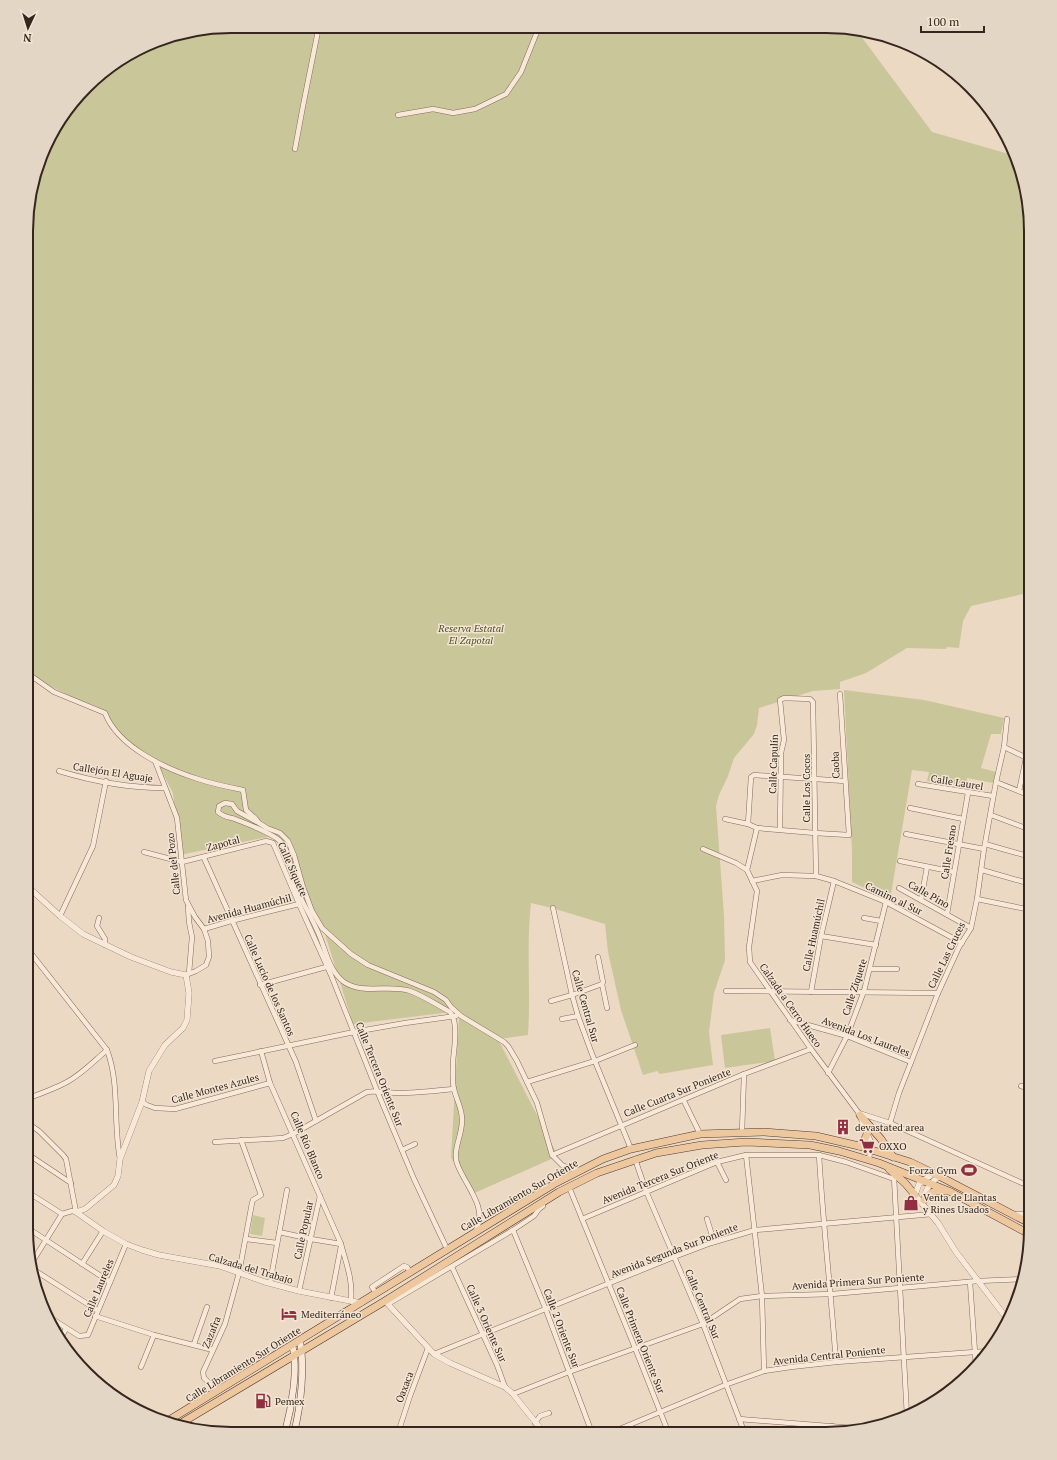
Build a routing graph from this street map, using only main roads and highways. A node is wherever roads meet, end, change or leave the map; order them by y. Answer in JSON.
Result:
{"nodes":[{"id":1,"x":859,"y":1114,"type":"road end"},
{"id":2,"x":868,"y":1132,"type":"road end"},
{"id":3,"x":859,"y":1146,"type":"junction"},
{"id":4,"x":893,"y":1157,"type":"junction"},
{"id":5,"x":879,"y":1163,"type":"junction"},
{"id":6,"x":951,"y":1192,"type":"junction"},
{"id":7,"x":915,"y":1195,"type":"road end"},
{"id":8,"x":924,"y":1203,"type":"road end"},
{"id":9,"x":1024,"y":1221,"type":"edge"},
{"id":10,"x":1024,"y":1231,"type":"edge"},
{"id":11,"x":300,"y":1341,"type":"junction"},
{"id":12,"x":292,"y":1345,"type":"junction"},
{"id":13,"x":302,"y":1351,"type":"junction"},
{"id":14,"x":295,"y":1355,"type":"junction"},
{"id":15,"x":173,"y":1418,"type":"edge"},
{"id":16,"x":185,"y":1421,"type":"edge"},
{"id":17,"x":286,"y":1427,"type":"edge"},
{"id":18,"x":295,"y":1427,"type":"edge"}],
"edges":[{"from":1,"to":4,"type":"main road"},
{"from":2,"to":3,"type":"main road"},
{"from":3,"to":4,"type":"main road","name":"Calle Libramiento Sur Oriente"},
{"from":3,"to":11,"type":"main road","name":"Calle Libramiento Sur Oriente"},
{"from":4,"to":9,"type":"main road","name":"Calle Libramiento Sur Oriente"},
{"from":5,"to":6,"type":"main road","name":"Calle Libramiento Sur Oriente"},
{"from":5,"to":7,"type":"main road"},
{"from":5,"to":13,"type":"main road","name":"Calle Libramiento Sur Oriente"},
{"from":6,"to":8,"type":"main road"},
{"from":6,"to":10,"type":"main road","name":"Calle Libramiento Sur Oriente"},
{"from":11,"to":12,"type":"main road","name":"Calle Libramiento Sur Oriente"},
{"from":11,"to":13,"type":"main road"},
{"from":12,"to":14,"type":"main road"},
{"from":12,"to":15,"type":"main road","name":"Calle Libramiento Sur Oriente"},
{"from":13,"to":14,"type":"main road","name":"Calle Libramiento Sur Oriente"},
{"from":13,"to":18,"type":"main road"},
{"from":14,"to":16,"type":"main road","name":"Calle Libramiento Sur Oriente"},
{"from":14,"to":17,"type":"main road"}]}
